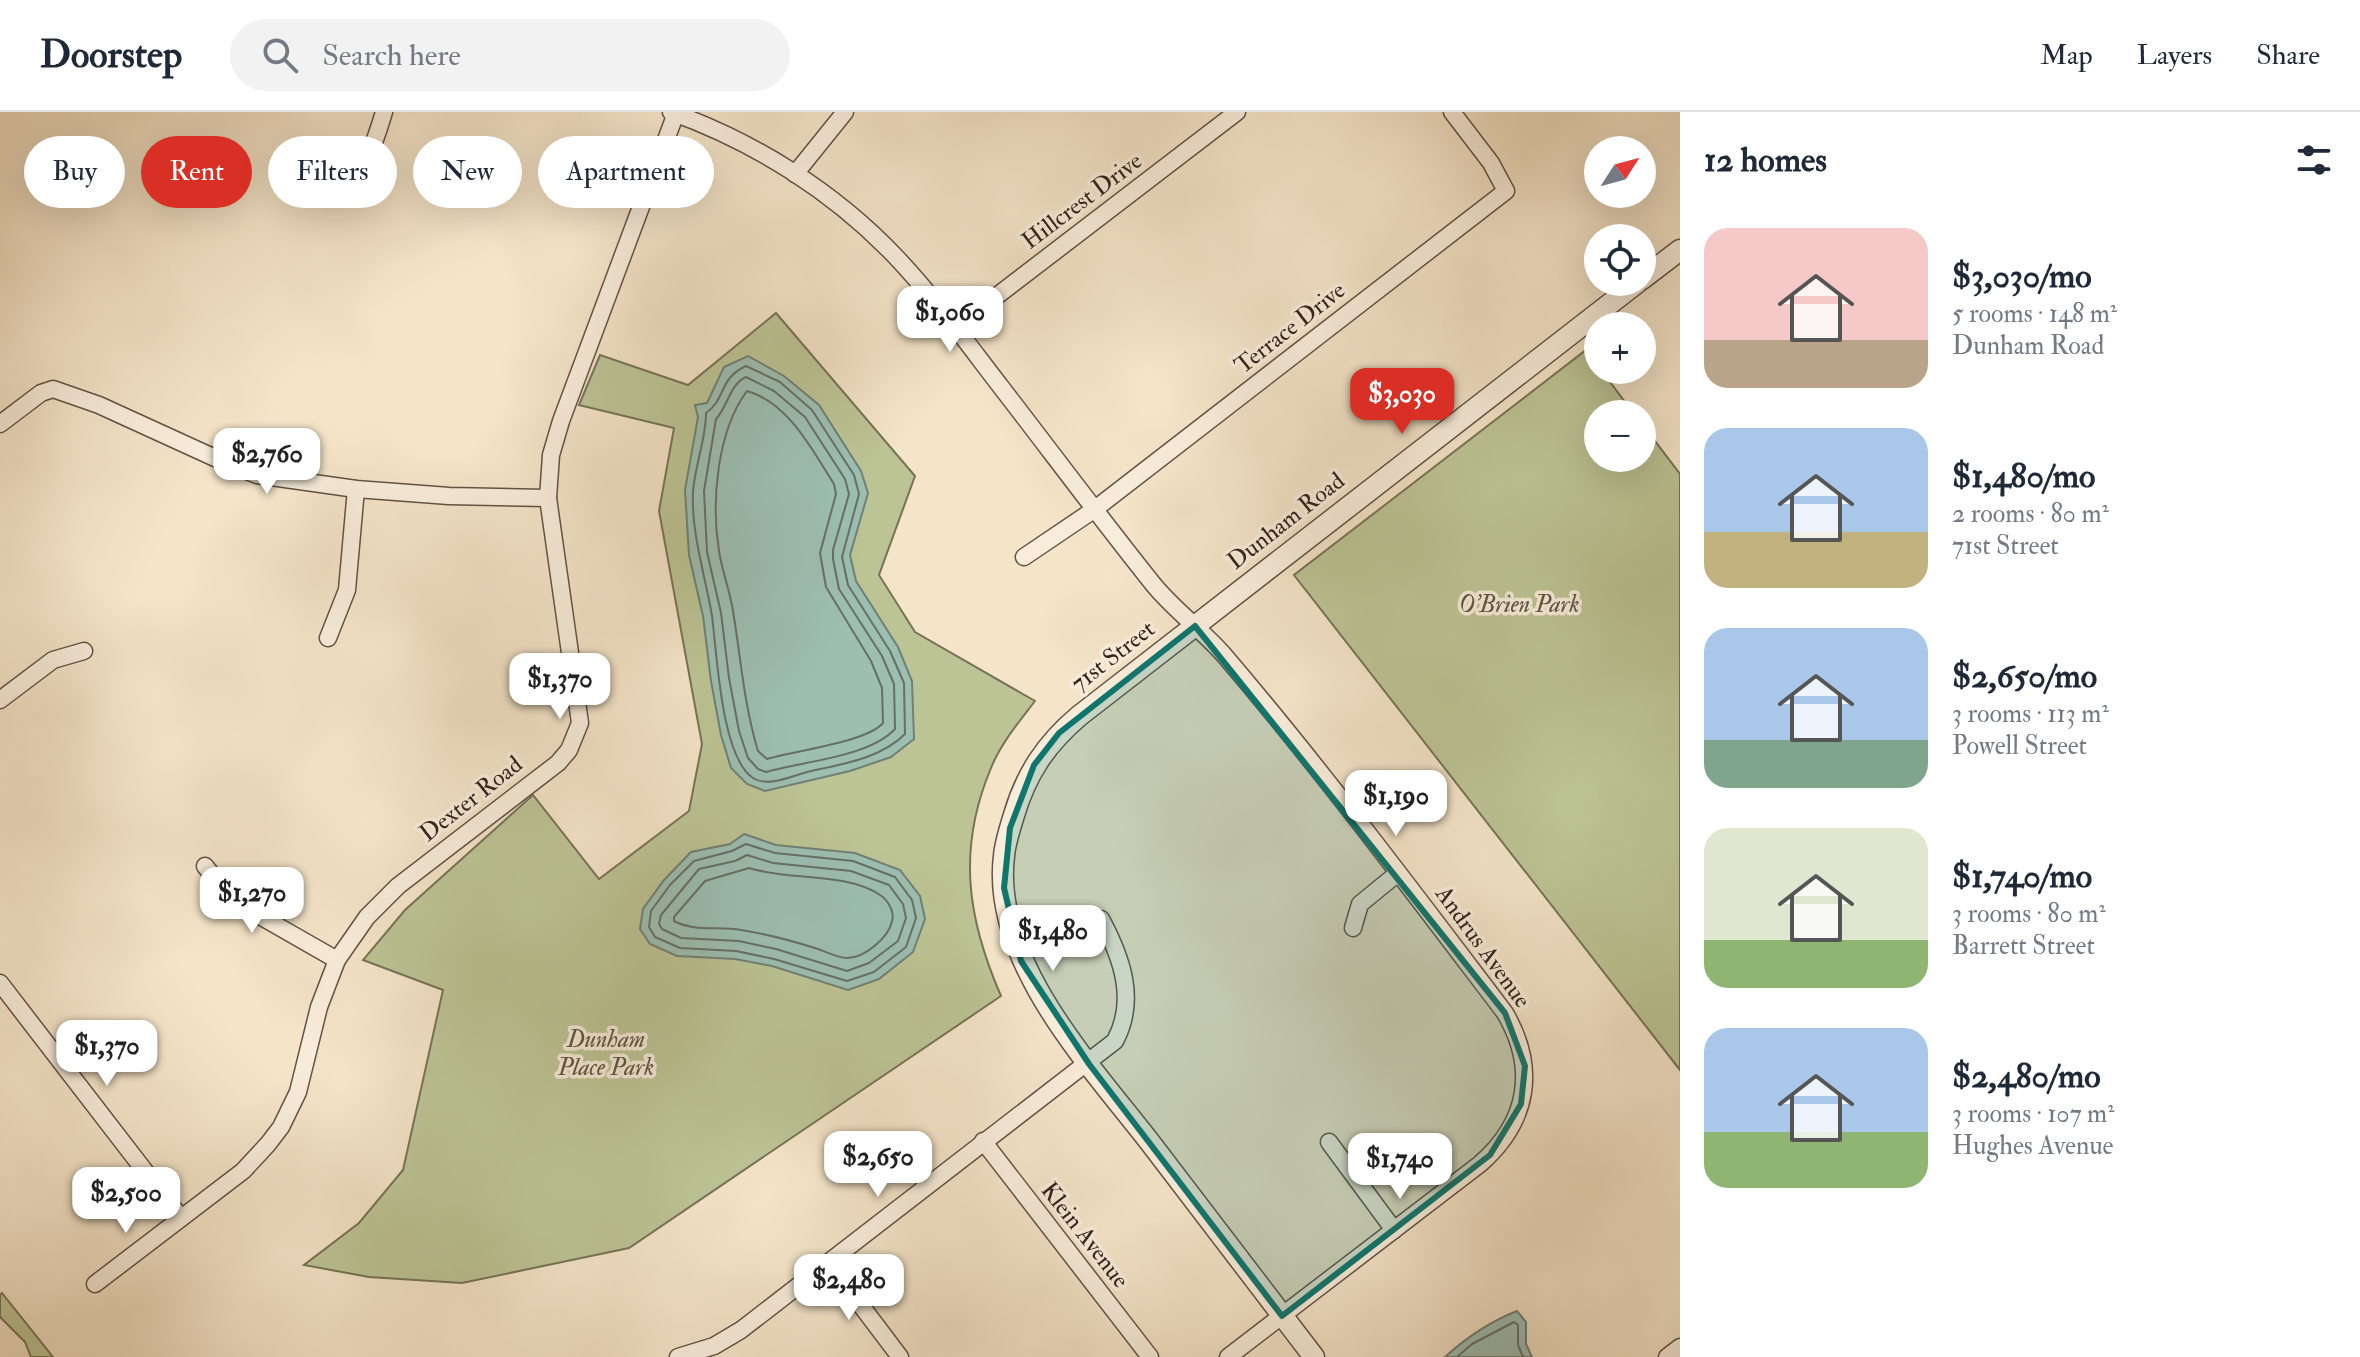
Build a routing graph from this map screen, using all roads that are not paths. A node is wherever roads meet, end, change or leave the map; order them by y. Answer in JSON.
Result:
{"nodes":[{"id":1,"x":384,"y":112,"type":"edge"},
{"id":2,"x":845,"y":112,"type":"edge"},
{"id":3,"x":1237,"y":112,"type":"edge"},
{"id":4,"x":1452,"y":112,"type":"edge"},
{"id":5,"x":674,"y":113,"type":"edge"},
{"id":6,"x":376,"y":136,"type":"edge"},
{"id":7,"x":795,"y":174,"type":"junction"},
{"id":8,"x":1680,"y":250,"type":"edge"},
{"id":9,"x":1656,"y":269,"type":"edge"},
{"id":10,"x":1621,"y":296,"type":"edge"},
{"id":11,"x":955,"y":328,"type":"junction"},
{"id":12,"x":0,"y":424,"type":"edge"},
{"id":13,"x":356,"y":489,"type":"junction"},
{"id":14,"x":548,"y":498,"type":"junction"},
{"id":15,"x":1095,"y":509,"type":"junction"},
{"id":16,"x":1024,"y":557,"type":"dead end"},
{"id":17,"x":1195,"y":626,"type":"junction"},
{"id":18,"x":328,"y":638,"type":"dead end"},
{"id":19,"x":84,"y":651,"type":"dead end"},
{"id":20,"x":0,"y":700,"type":"edge"},
{"id":21,"x":205,"y":866,"type":"dead end"},
{"id":22,"x":1398,"y":873,"type":"junction"},
{"id":23,"x":1101,"y":919,"type":"dead end"},
{"id":24,"x":1353,"y":928,"type":"dead end"},
{"id":25,"x":337,"y":960,"type":"junction"},
{"id":26,"x":0,"y":983,"type":"edge"},
{"id":27,"x":1089,"y":1064,"type":"junction"},
{"id":28,"x":983,"y":1141,"type":"junction"},
{"id":29,"x":1329,"y":1142,"type":"dead end"},
{"id":30,"x":181,"y":1218,"type":"junction"},
{"id":31,"x":1394,"y":1230,"type":"junction"},
{"id":32,"x":829,"y":1263,"type":"junction"},
{"id":33,"x":95,"y":1284,"type":"dead end"},
{"id":34,"x":1282,"y":1316,"type":"junction"},
{"id":35,"x":1680,"y":1347,"type":"edge"},
{"id":36,"x":678,"y":1357,"type":"edge"},
{"id":37,"x":900,"y":1357,"type":"edge"},
{"id":38,"x":1150,"y":1357,"type":"edge"},
{"id":39,"x":1228,"y":1357,"type":"edge"},
{"id":40,"x":1314,"y":1357,"type":"edge"},
{"id":41,"x":1667,"y":1357,"type":"edge"}],
"edges":[{"from":1,"to":6,"type":"street"},
{"from":2,"to":7,"type":"street"},
{"from":3,"to":11,"type":"street","name":"Hillcrest Drive"},
{"from":4,"to":15,"type":"street","name":"Terrace Drive"},
{"from":5,"to":7,"type":"street","name":"71st Street"},
{"from":5,"to":14,"type":"street","name":"Dexter Road"},
{"from":7,"to":11,"type":"street","name":"71st Street"},
{"from":8,"to":9,"type":"street","name":"Dunham Road"},
{"from":10,"to":17,"type":"street","name":"Dunham Road"},
{"from":11,"to":15,"type":"street","name":"71st Street"},
{"from":12,"to":13,"type":"street"},
{"from":13,"to":14,"type":"street"},
{"from":13,"to":18,"type":"street"},
{"from":14,"to":25,"type":"street","name":"Dexter Road"},
{"from":15,"to":16,"type":"street","name":"Terrace Drive"},
{"from":15,"to":17,"type":"street","name":"71st Street"},
{"from":17,"to":22,"type":"street","name":"Andrus Avenue"},
{"from":17,"to":27,"type":"street","name":"71st Street"},
{"from":19,"to":20,"type":"street"},
{"from":21,"to":25,"type":"street"},
{"from":22,"to":24,"type":"street"},
{"from":22,"to":31,"type":"street","name":"Andrus Avenue"},
{"from":23,"to":27,"type":"street"},
{"from":25,"to":30,"type":"street","name":"Dexter Road"},
{"from":26,"to":30,"type":"street"},
{"from":27,"to":28,"type":"street"},
{"from":27,"to":34,"type":"street","name":"71st Street"},
{"from":28,"to":32,"type":"street"},
{"from":28,"to":38,"type":"street","name":"Klein Avenue"},
{"from":29,"to":31,"type":"street"},
{"from":30,"to":33,"type":"street","name":"Dexter Road"},
{"from":31,"to":34,"type":"street"},
{"from":32,"to":36,"type":"street"},
{"from":32,"to":37,"type":"street"},
{"from":34,"to":39,"type":"street"},
{"from":34,"to":40,"type":"street","name":"71st Street"},
{"from":35,"to":41,"type":"street"}]}
